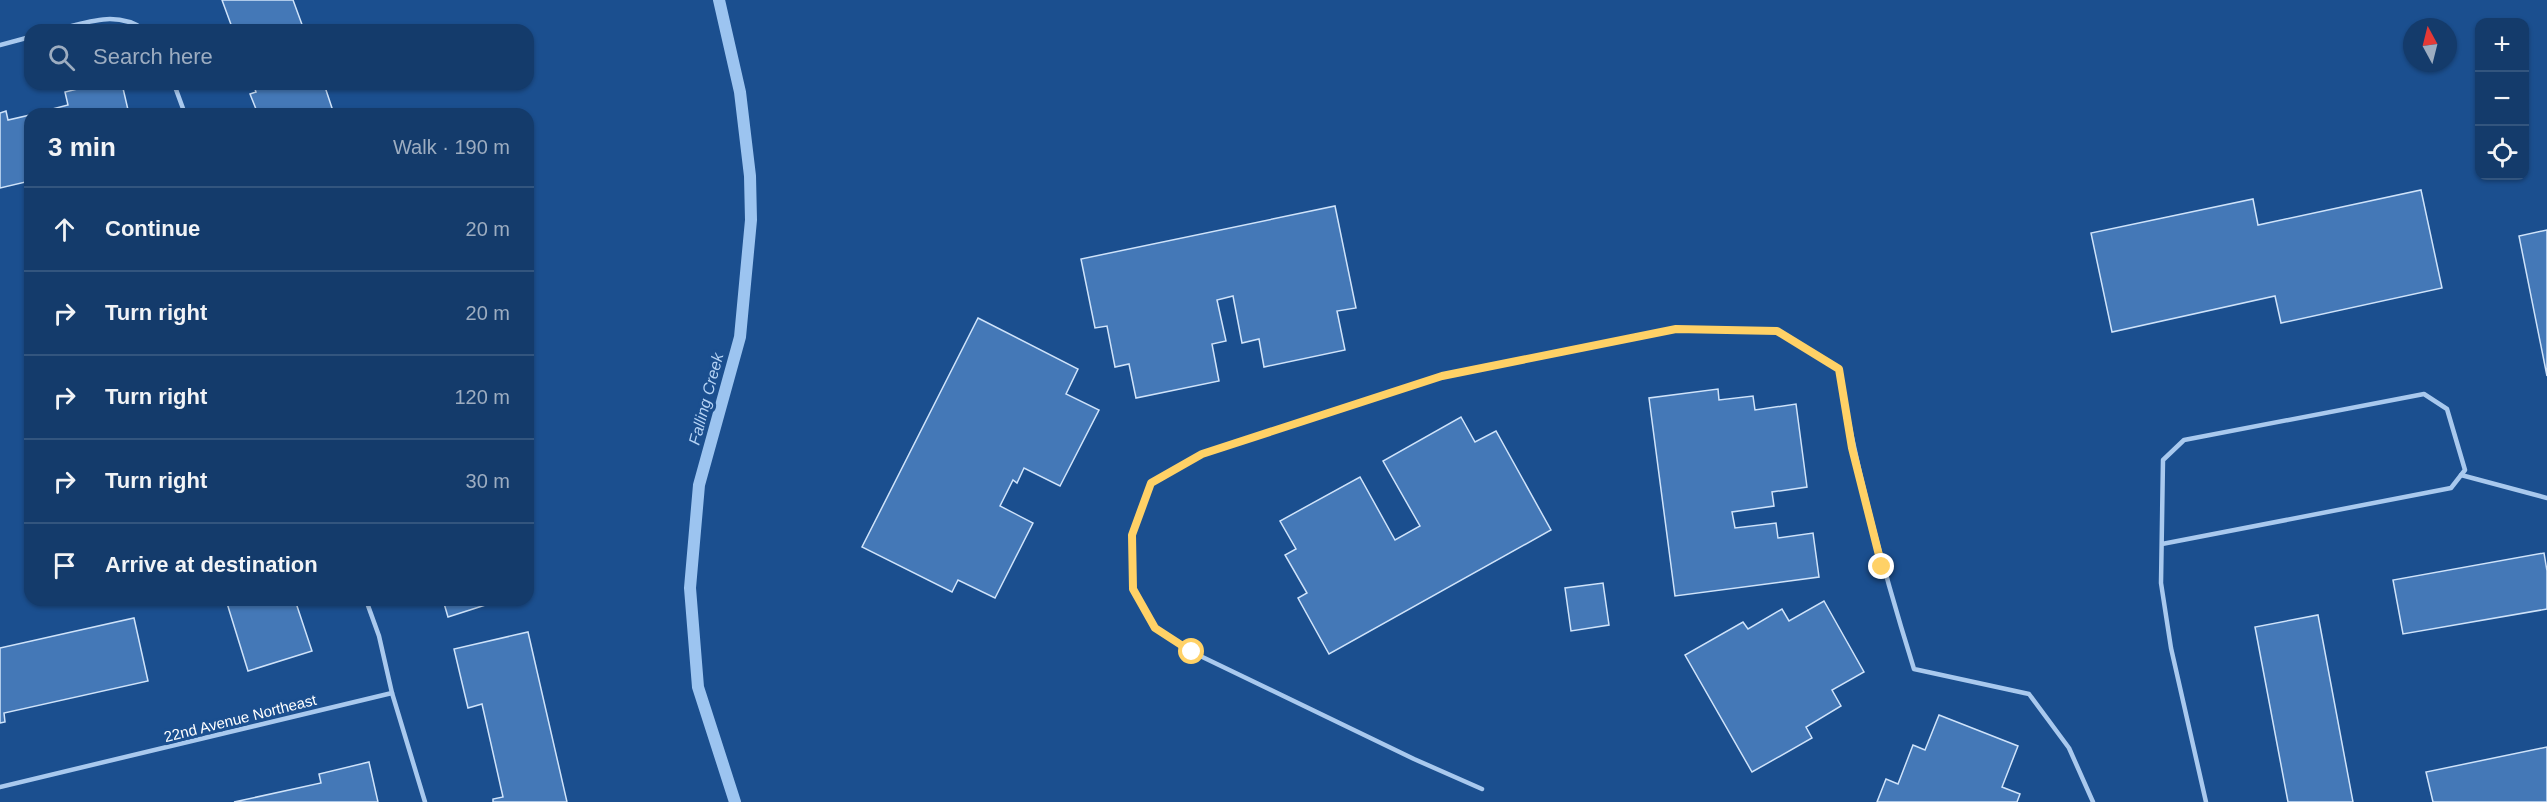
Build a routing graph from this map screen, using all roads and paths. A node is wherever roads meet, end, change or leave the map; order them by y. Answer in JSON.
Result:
{"nodes":[{"id":1,"x":80,"y":24,"type":"edge"},
{"id":2,"x":135,"y":24,"type":"edge"},
{"id":3,"x":24,"y":39,"type":"edge"},
{"id":4,"x":0,"y":45,"type":"edge"},
{"id":5,"x":176,"y":90,"type":"edge"},
{"id":6,"x":183,"y":108,"type":"edge"},
{"id":7,"x":2461,"y":475,"type":"junction"},
{"id":8,"x":2547,"y":498,"type":"edge"},
{"id":9,"x":2162,"y":544,"type":"junction"},
{"id":10,"x":368,"y":606,"type":"edge"},
{"id":11,"x":392,"y":693,"type":"junction"},
{"id":12,"x":0,"y":787,"type":"edge"},
{"id":13,"x":1482,"y":789,"type":"dead end"},
{"id":14,"x":425,"y":802,"type":"edge"},
{"id":15,"x":2093,"y":802,"type":"edge"},
{"id":16,"x":2206,"y":802,"type":"edge"}],
"edges":[{"from":1,"to":2,"type":"lane"},
{"from":3,"to":4,"type":"lane"},
{"from":5,"to":6,"type":"lane"},
{"from":7,"to":8,"type":"lane"},
{"from":7,"to":9,"type":"lane"},
{"from":7,"to":9,"type":"lane"},
{"from":9,"to":16,"type":"lane"},
{"from":10,"to":11,"type":"lane"},
{"from":11,"to":12,"type":"lane","name":"22nd Avenue Northeast"},
{"from":11,"to":14,"type":"lane"},
{"from":13,"to":15,"type":"lane"}]}
